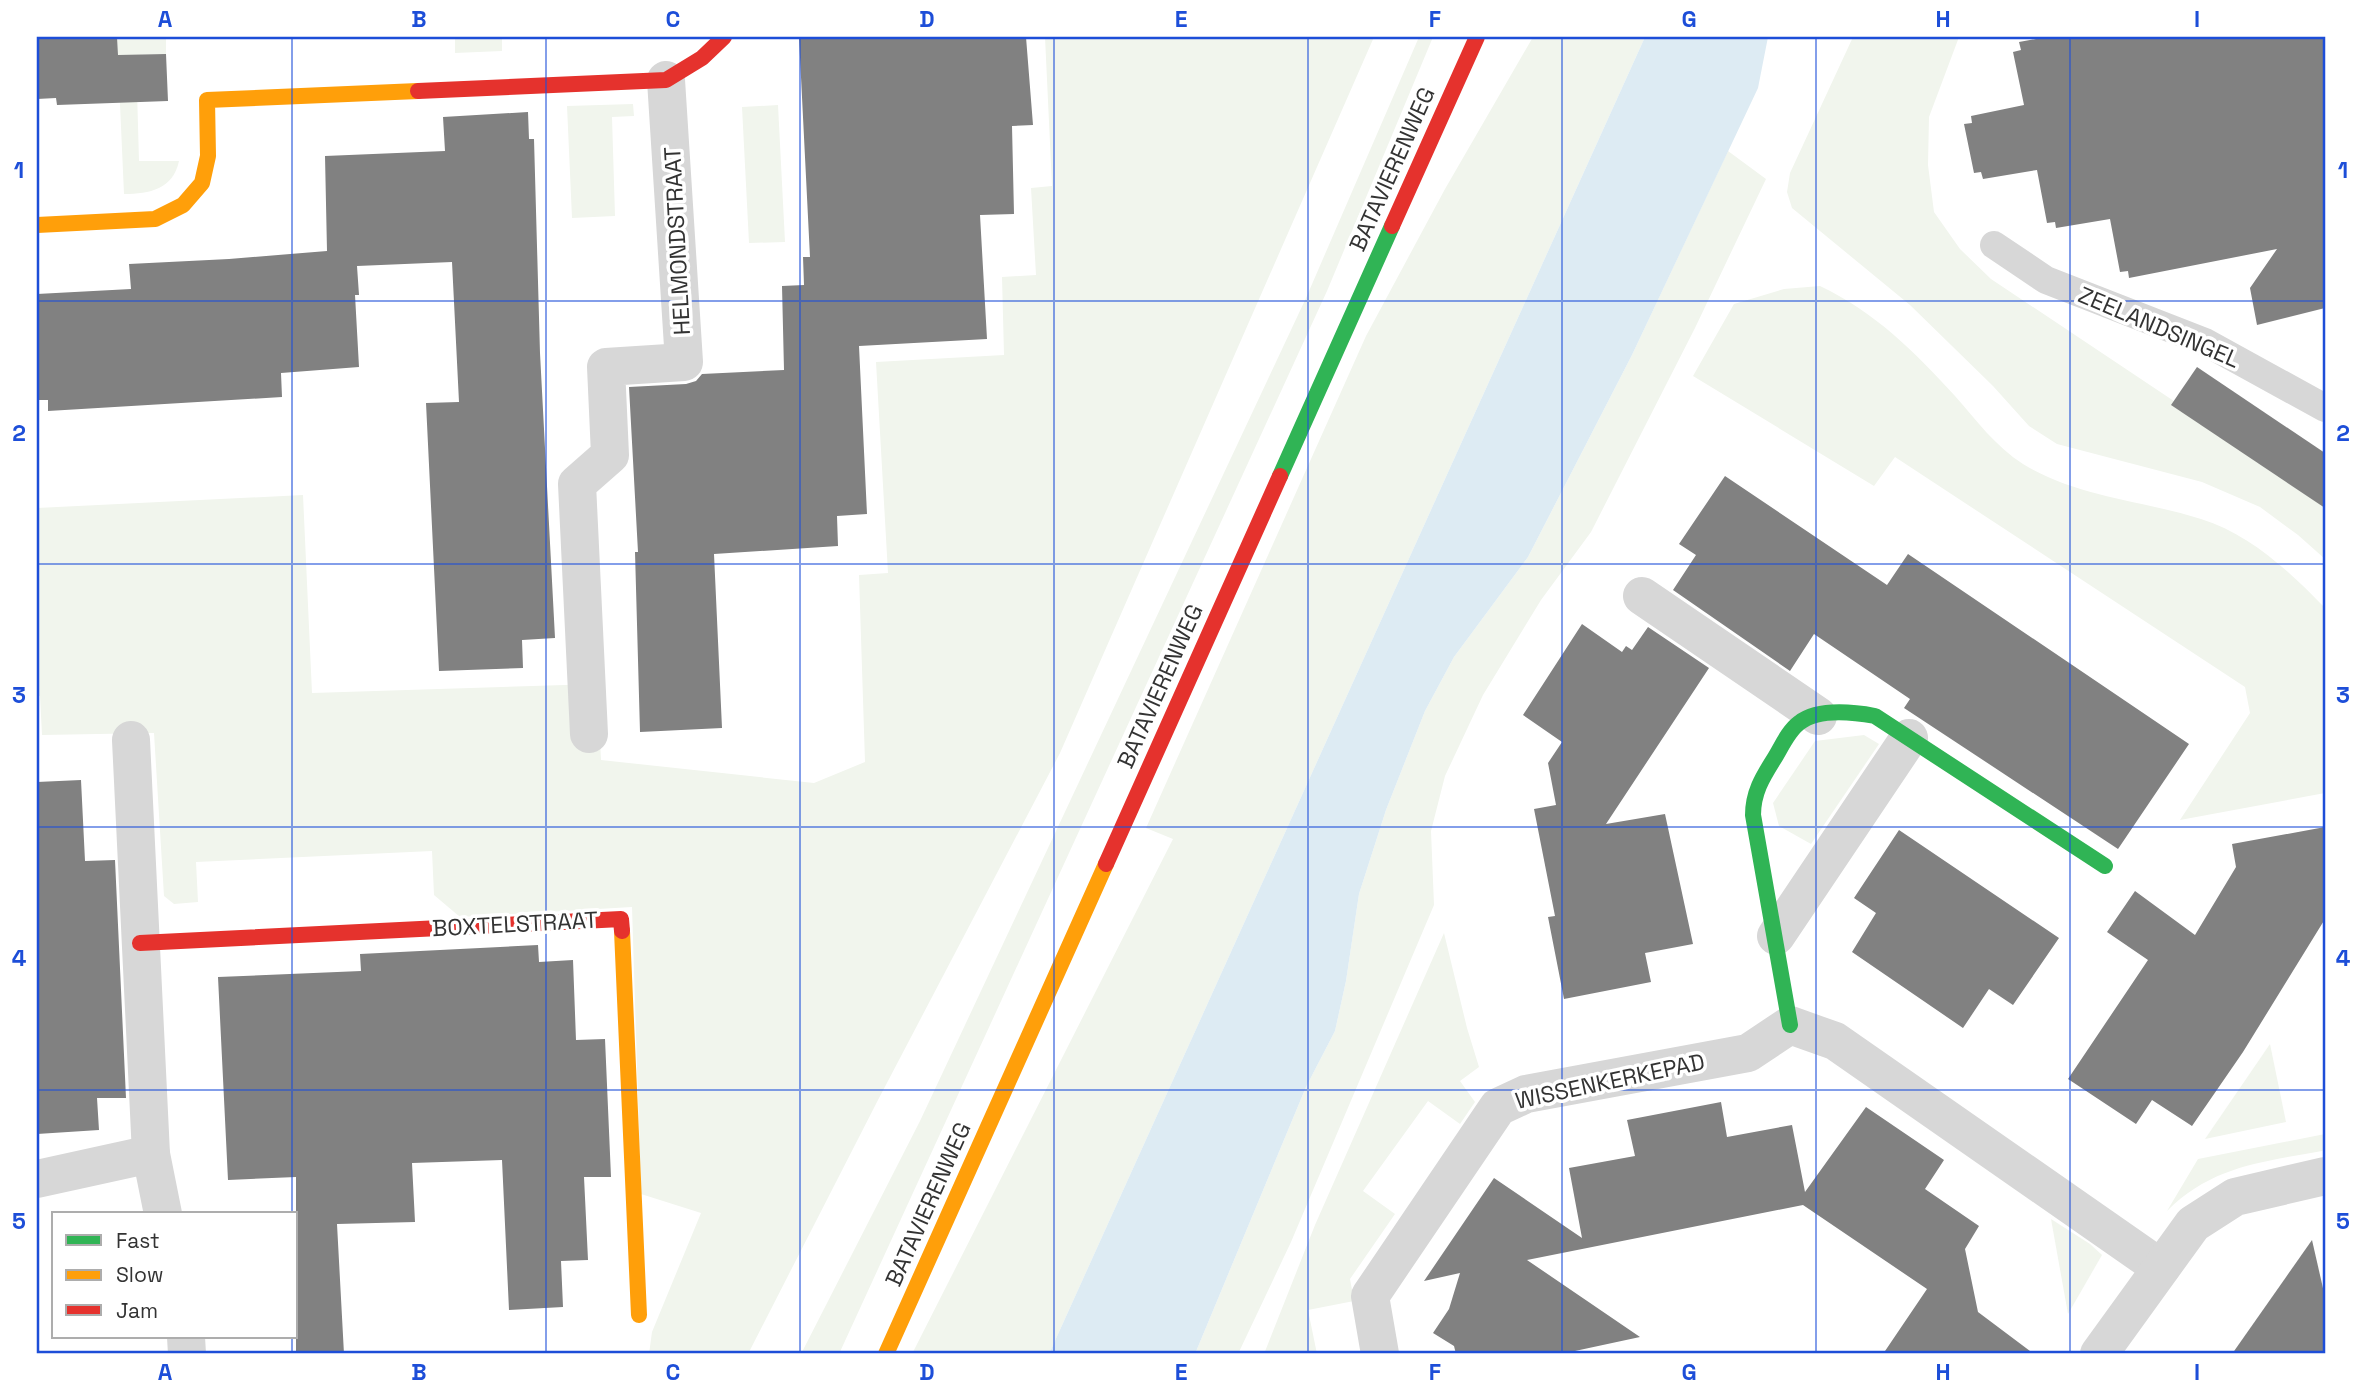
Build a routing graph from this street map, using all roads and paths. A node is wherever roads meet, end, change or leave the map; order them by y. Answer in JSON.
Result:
{"nodes":[{"id":1,"x":724,"y":37,"type":"edge"},
{"id":2,"x":1477,"y":37,"type":"edge"},
{"id":3,"x":666,"y":80,"type":"junction"},
{"id":4,"x":37,"y":225,"type":"edge"},
{"id":5,"x":1994,"y":245,"type":"dead end"},
{"id":6,"x":2325,"y":408,"type":"edge"},
{"id":7,"x":1642,"y":596,"type":"dead end"},
{"id":8,"x":1818,"y":716,"type":"junction"},
{"id":9,"x":589,"y":734,"type":"dead end"},
{"id":10,"x":1909,"y":738,"type":"junction"},
{"id":11,"x":131,"y":740,"type":"dead end"},
{"id":12,"x":2105,"y":866,"type":"dead end"},
{"id":13,"x":1776,"y":936,"type":"junction"},
{"id":14,"x":141,"y":943,"type":"junction"},
{"id":15,"x":1790,"y":1025,"type":"junction"},
{"id":16,"x":151,"y":1154,"type":"junction"},
{"id":17,"x":2325,"y":1176,"type":"edge"},
{"id":18,"x":37,"y":1179,"type":"edge"},
{"id":19,"x":163,"y":1212,"type":"edge"},
{"id":20,"x":2161,"y":1268,"type":"junction"},
{"id":21,"x":639,"y":1315,"type":"dead end"},
{"id":22,"x":886,"y":1354,"type":"edge"},
{"id":23,"x":1380,"y":1354,"type":"edge"},
{"id":24,"x":2099,"y":1354,"type":"edge"}],
"edges":[{"from":1,"to":3,"type":"street"},
{"from":2,"to":22,"type":"street","name":"BATAVIERENWEG"},
{"from":3,"to":4,"type":"street"},
{"from":3,"to":9,"type":"street","name":"HELMONDSTRAAT"},
{"from":5,"to":6,"type":"lane","name":"ZEELANDSINGEL"},
{"from":7,"to":8,"type":"street"},
{"from":8,"to":10,"type":"street"},
{"from":8,"to":13,"type":"street"},
{"from":10,"to":12,"type":"street"},
{"from":10,"to":13,"type":"street"},
{"from":11,"to":14,"type":"street"},
{"from":13,"to":15,"type":"street"},
{"from":14,"to":16,"type":"street"},
{"from":14,"to":21,"type":"street","name":"BOXTELSTRAAT"},
{"from":15,"to":20,"type":"street"},
{"from":15,"to":23,"type":"street","name":"WISSENKERKEPAD"},
{"from":16,"to":18,"type":"street"},
{"from":16,"to":19,"type":"street"},
{"from":17,"to":20,"type":"street"},
{"from":20,"to":24,"type":"street"}]}
